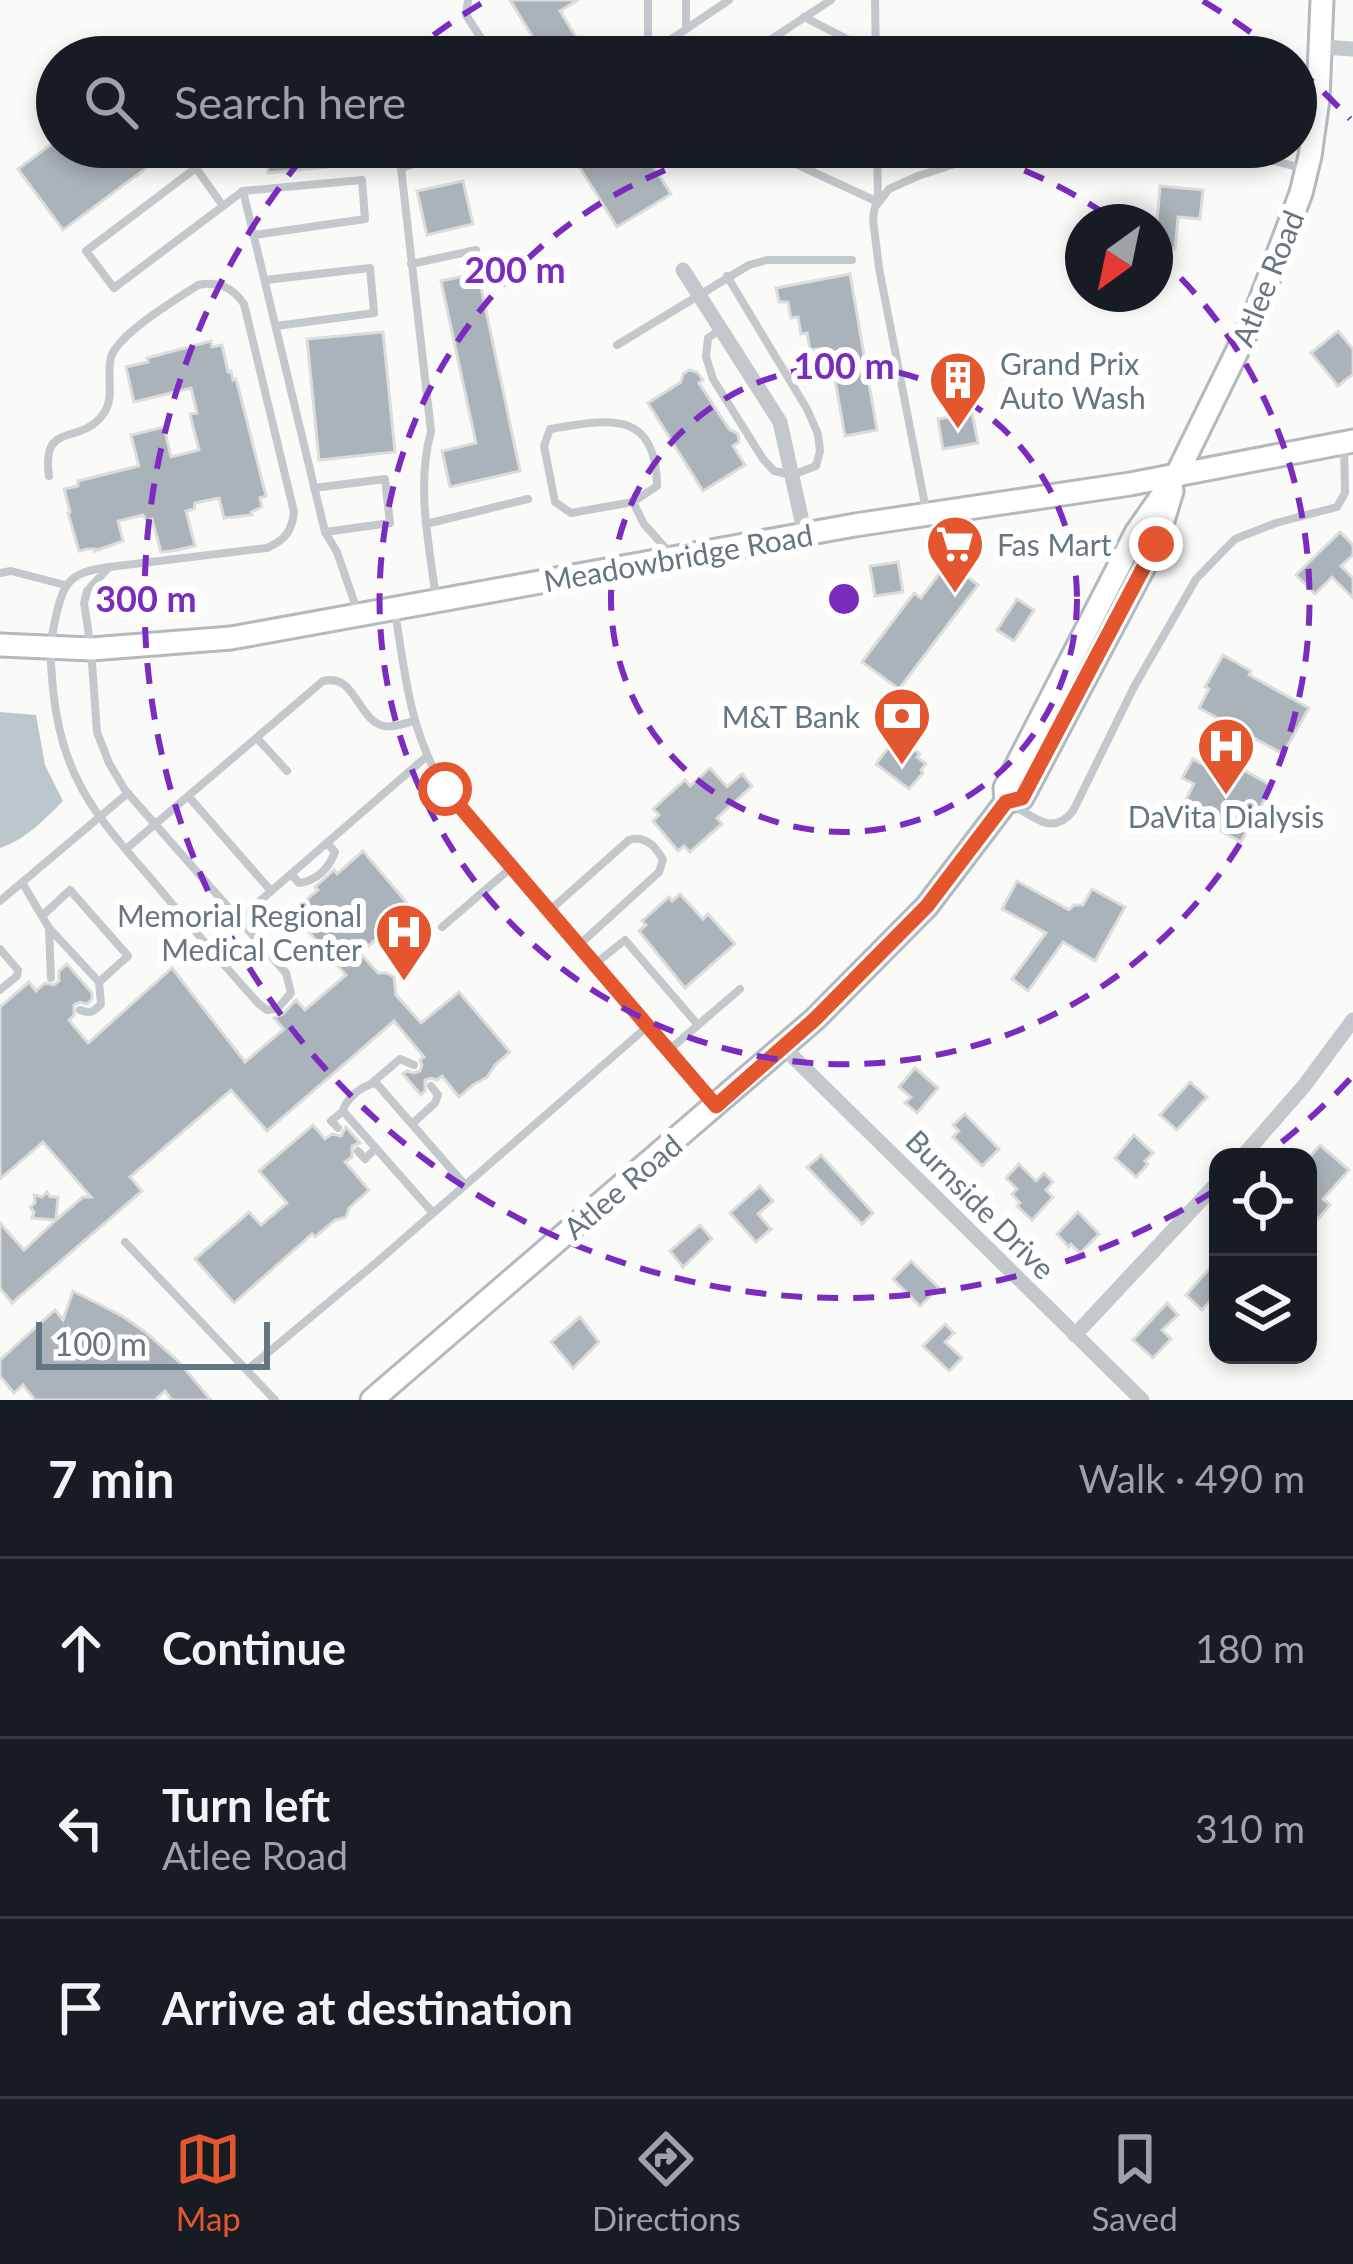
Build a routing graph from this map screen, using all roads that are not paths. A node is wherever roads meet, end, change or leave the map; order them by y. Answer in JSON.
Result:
{"nodes":[{"id":1,"x":468,"y":0,"type":"edge"},
{"id":2,"x":648,"y":0,"type":"edge"},
{"id":3,"x":686,"y":0,"type":"edge"},
{"id":4,"x":728,"y":0,"type":"edge"},
{"id":5,"x":831,"y":0,"type":"edge"},
{"id":6,"x":875,"y":0,"type":"edge"},
{"id":7,"x":1322,"y":0,"type":"edge"},
{"id":8,"x":804,"y":17,"type":"junction"},
{"id":9,"x":686,"y":29,"type":"junction"},
{"id":10,"x":480,"y":36,"type":"edge"},
{"id":11,"x":648,"y":36,"type":"edge"},
{"id":12,"x":676,"y":36,"type":"edge"},
{"id":13,"x":776,"y":36,"type":"edge"},
{"id":14,"x":839,"y":36,"type":"edge"},
{"id":15,"x":876,"y":36,"type":"edge"},
{"id":16,"x":1322,"y":46,"type":"junction"},
{"id":17,"x":1353,"y":49,"type":"edge"},
{"id":18,"x":1317,"y":105,"type":"edge"},
{"id":19,"x":196,"y":168,"type":"joint"},
{"id":20,"x":403,"y":168,"type":"edge"},
{"id":21,"x":804,"y":168,"type":"edge"},
{"id":22,"x":877,"y":168,"type":"edge"},
{"id":23,"x":942,"y":168,"type":"edge"},
{"id":24,"x":1299,"y":168,"type":"edge"},
{"id":25,"x":1307,"y":170,"type":"joint"},
{"id":26,"x":243,"y":190,"type":"junction"},
{"id":27,"x":878,"y":202,"type":"junction"},
{"id":28,"x":223,"y":206,"type":"junction"},
{"id":29,"x":254,"y":236,"type":"junction"},
{"id":30,"x":476,"y":250,"type":"dead end"},
{"id":31,"x":852,"y":260,"type":"dead end"},
{"id":32,"x":412,"y":264,"type":"junction"},
{"id":33,"x":683,"y":270,"type":"dead end"},
{"id":34,"x":727,"y":276,"type":"junction"},
{"id":35,"x":265,"y":280,"type":"junction"},
{"id":36,"x":699,"y":294,"type":"junction"},
{"id":37,"x":276,"y":326,"type":"junction"},
{"id":38,"x":722,"y":329,"type":"junction"},
{"id":39,"x":617,"y":345,"type":"dead end"},
{"id":40,"x":1348,"y":442,"type":"edge"},
{"id":41,"x":1177,"y":473,"type":"junction"},
{"id":42,"x":792,"y":475,"type":"junction"},
{"id":43,"x":49,"y":476,"type":"dead end"},
{"id":44,"x":314,"y":488,"type":"junction"},
{"id":45,"x":528,"y":499,"type":"dead end"},
{"id":46,"x":633,"y":502,"type":"junction"},
{"id":47,"x":927,"y":514,"type":"junction"},
{"id":48,"x":426,"y":524,"type":"junction"},
{"id":49,"x":326,"y":532,"type":"junction"},
{"id":50,"x":805,"y":535,"type":"junction"},
{"id":51,"x":674,"y":558,"type":"junction"},
{"id":52,"x":110,"y":567,"type":"junction"},
{"id":53,"x":0,"y":573,"type":"edge"},
{"id":54,"x":65,"y":585,"type":"junction"},
{"id":55,"x":436,"y":601,"type":"junction"},
{"id":56,"x":395,"y":609,"type":"junction"},
{"id":57,"x":358,"y":615,"type":"junction"},
{"id":58,"x":0,"y":645,"type":"edge"},
{"id":59,"x":49,"y":649,"type":"junction"},
{"id":60,"x":91,"y":649,"type":"junction"},
{"id":61,"x":414,"y":721,"type":"junction"},
{"id":62,"x":257,"y":738,"type":"junction"},
{"id":63,"x":427,"y":757,"type":"junction"},
{"id":64,"x":286,"y":771,"type":"dead end"},
{"id":65,"x":128,"y":793,"type":"junction"},
{"id":66,"x":189,"y":797,"type":"junction"},
{"id":67,"x":1006,"y":802,"type":"junction"},
{"id":68,"x":100,"y":818,"type":"junction"},
{"id":69,"x":154,"y":823,"type":"junction"},
{"id":70,"x":327,"y":843,"type":"junction"},
{"id":71,"x":126,"y":849,"type":"junction"},
{"id":72,"x":512,"y":867,"type":"junction"},
{"id":73,"x":291,"y":874,"type":"junction"},
{"id":74,"x":23,"y":884,"type":"junction"},
{"id":75,"x":271,"y":891,"type":"junction"},
{"id":76,"x":0,"y":901,"type":"edge"},
{"id":77,"x":549,"y":910,"type":"junction"},
{"id":78,"x":42,"y":916,"type":"junction"},
{"id":79,"x":238,"y":919,"type":"junction"},
{"id":80,"x":442,"y":927,"type":"dead end"},
{"id":81,"x":49,"y":928,"type":"junction"},
{"id":82,"x":578,"y":945,"type":"junction"},
{"id":83,"x":0,"y":950,"type":"edge"},
{"id":84,"x":595,"y":964,"type":"junction"},
{"id":85,"x":51,"y":978,"type":"dead end"},
{"id":86,"x":100,"y":982,"type":"junction"},
{"id":87,"x":740,"y":989,"type":"dead end"},
{"id":88,"x":0,"y":990,"type":"edge"},
{"id":89,"x":80,"y":1010,"type":"dead end"},
{"id":90,"x":1353,"y":1020,"type":"edge"},
{"id":91,"x":698,"y":1025,"type":"junction"},
{"id":92,"x":648,"y":1026,"type":"junction"},
{"id":93,"x":783,"y":1047,"type":"junction"},
{"id":94,"x":669,"y":1050,"type":"junction"},
{"id":95,"x":414,"y":1066,"type":"dead end"},
{"id":96,"x":372,"y":1084,"type":"junction"},
{"id":97,"x":431,"y":1085,"type":"dead end"},
{"id":98,"x":716,"y":1106,"type":"junction"},
{"id":99,"x":343,"y":1112,"type":"junction"},
{"id":100,"x":412,"y":1124,"type":"junction"},
{"id":101,"x":338,"y":1128,"type":"dead end"},
{"id":102,"x":376,"y":1148,"type":"junction"},
{"id":103,"x":1250,"y":1148,"type":"edge"},
{"id":104,"x":358,"y":1151,"type":"dead end"},
{"id":105,"x":465,"y":1185,"type":"junction"},
{"id":106,"x":1209,"y":1192,"type":"edge"},
{"id":107,"x":433,"y":1213,"type":"junction"},
{"id":108,"x":124,"y":1242,"type":"dead end"},
{"id":109,"x":1076,"y":1334,"type":"junction"},
{"id":110,"x":247,"y":1370,"type":"junction"},
{"id":111,"x":275,"y":1400,"type":"edge"},
{"id":112,"x":372,"y":1400,"type":"edge"},
{"id":113,"x":1142,"y":1400,"type":"edge"}],
"edges":[{"from":1,"to":10,"type":"lane"},
{"from":2,"to":11,"type":"lane"},
{"from":3,"to":9,"type":"lane"},
{"from":4,"to":9,"type":"lane"},
{"from":5,"to":8,"type":"lane"},
{"from":6,"to":15,"type":"lane"},
{"from":7,"to":16,"type":"main road","name":"Atlee Road"},
{"from":8,"to":13,"type":"lane"},
{"from":8,"to":14,"type":"lane"},
{"from":9,"to":12,"type":"lane"},
{"from":16,"to":17,"type":"street"},
{"from":16,"to":18,"type":"main road","name":"Atlee Road"},
{"from":19,"to":28,"type":"lane"},
{"from":19,"to":28,"type":"lane"},
{"from":20,"to":32,"type":"lane"},
{"from":21,"to":27,"type":"lane"},
{"from":22,"to":27,"type":"lane"},
{"from":23,"to":27,"type":"lane"},
{"from":24,"to":25,"type":"lane"},
{"from":25,"to":41,"type":"main road","name":"Atlee Road"},
{"from":26,"to":28,"type":"lane"},
{"from":26,"to":29,"type":"lane"},
{"from":26,"to":29,"type":"lane"},
{"from":27,"to":47,"type":"lane"},
{"from":29,"to":35,"type":"lane"},
{"from":30,"to":32,"type":"lane"},
{"from":31,"to":34,"type":"lane"},
{"from":32,"to":48,"type":"lane"},
{"from":33,"to":36,"type":"street"},
{"from":34,"to":36,"type":"lane"},
{"from":34,"to":42,"type":"lane"},
{"from":35,"to":37,"type":"lane"},
{"from":35,"to":37,"type":"lane"},
{"from":36,"to":38,"type":"street"},
{"from":36,"to":39,"type":"lane"},
{"from":37,"to":44,"type":"lane"},
{"from":38,"to":42,"type":"street"},
{"from":38,"to":42,"type":"lane"},
{"from":40,"to":41,"type":"main road","name":"Meadowbridge Road"},
{"from":40,"to":67,"type":"lane"},
{"from":41,"to":47,"type":"main road","name":"Meadowbridge Road"},
{"from":41,"to":67,"type":"main road","name":"Atlee Road"},
{"from":42,"to":50,"type":"street"},
{"from":43,"to":52,"type":"lane"},
{"from":44,"to":49,"type":"lane"},
{"from":44,"to":49,"type":"lane"},
{"from":45,"to":48,"type":"lane"},
{"from":46,"to":46,"type":"lane"},
{"from":46,"to":51,"type":"lane"},
{"from":47,"to":50,"type":"main road","name":"Meadowbridge Road"},
{"from":48,"to":55,"type":"lane"},
{"from":49,"to":57,"type":"lane"},
{"from":50,"to":51,"type":"main road","name":"Meadowbridge Road"},
{"from":51,"to":55,"type":"main road","name":"Meadowbridge Road"},
{"from":52,"to":54,"type":"lane"},
{"from":52,"to":60,"type":"lane"},
{"from":53,"to":54,"type":"lane"},
{"from":54,"to":59,"type":"lane"},
{"from":55,"to":56,"type":"main road","name":"Meadowbridge Road"},
{"from":56,"to":57,"type":"main road","name":"Meadowbridge Road"},
{"from":56,"to":61,"type":"lane"},
{"from":57,"to":60,"type":"main road","name":"Meadowbridge Road"},
{"from":58,"to":59,"type":"main road","name":"Meadowbridge Road"},
{"from":59,"to":60,"type":"main road","name":"Meadowbridge Road"},
{"from":59,"to":68,"type":"lane"},
{"from":60,"to":65,"type":"lane"},
{"from":61,"to":62,"type":"lane"},
{"from":61,"to":63,"type":"lane"},
{"from":62,"to":64,"type":"lane"},
{"from":62,"to":66,"type":"lane"},
{"from":63,"to":70,"type":"lane"},
{"from":63,"to":72,"type":"lane"},
{"from":65,"to":68,"type":"lane"},
{"from":65,"to":69,"type":"lane"},
{"from":66,"to":69,"type":"lane"},
{"from":66,"to":75,"type":"lane"},
{"from":67,"to":93,"type":"main road","name":"Atlee Road"},
{"from":68,"to":71,"type":"lane"},
{"from":68,"to":74,"type":"lane"},
{"from":69,"to":71,"type":"lane"},
{"from":69,"to":79,"type":"lane"},
{"from":70,"to":73,"type":"lane"},
{"from":70,"to":73,"type":"lane"},
{"from":71,"to":79,"type":"lane"},
{"from":72,"to":77,"type":"lane"},
{"from":72,"to":80,"type":"lane"},
{"from":73,"to":75,"type":"lane"},
{"from":74,"to":76,"type":"lane"},
{"from":74,"to":78,"type":"lane"},
{"from":75,"to":79,"type":"lane"},
{"from":77,"to":82,"type":"lane"},
{"from":77,"to":82,"type":"lane"},
{"from":78,"to":81,"type":"lane"},
{"from":78,"to":86,"type":"lane"},
{"from":81,"to":85,"type":"lane"},
{"from":81,"to":86,"type":"lane"},
{"from":82,"to":84,"type":"lane"},
{"from":83,"to":88,"type":"lane"},
{"from":84,"to":91,"type":"lane"},
{"from":84,"to":92,"type":"lane"},
{"from":86,"to":89,"type":"lane"},
{"from":87,"to":91,"type":"lane"},
{"from":90,"to":103,"type":"street"},
{"from":91,"to":94,"type":"lane"},
{"from":92,"to":94,"type":"lane"},
{"from":92,"to":105,"type":"lane"},
{"from":93,"to":98,"type":"main road","name":"Atlee Road"},
{"from":93,"to":109,"type":"street","name":"Burnside Drive"},
{"from":94,"to":98,"type":"lane"},
{"from":95,"to":96,"type":"lane"},
{"from":96,"to":99,"type":"lane"},
{"from":96,"to":100,"type":"lane"},
{"from":97,"to":100,"type":"lane"},
{"from":98,"to":112,"type":"main road","name":"Atlee Road"},
{"from":99,"to":101,"type":"lane"},
{"from":99,"to":102,"type":"lane"},
{"from":100,"to":105,"type":"lane"},
{"from":102,"to":104,"type":"lane"},
{"from":102,"to":107,"type":"lane"},
{"from":105,"to":107,"type":"lane"},
{"from":106,"to":109,"type":"street"},
{"from":107,"to":110,"type":"lane"},
{"from":108,"to":110,"type":"lane"},
{"from":109,"to":113,"type":"street","name":"Burnside Drive"},
{"from":110,"to":111,"type":"lane"}]}
